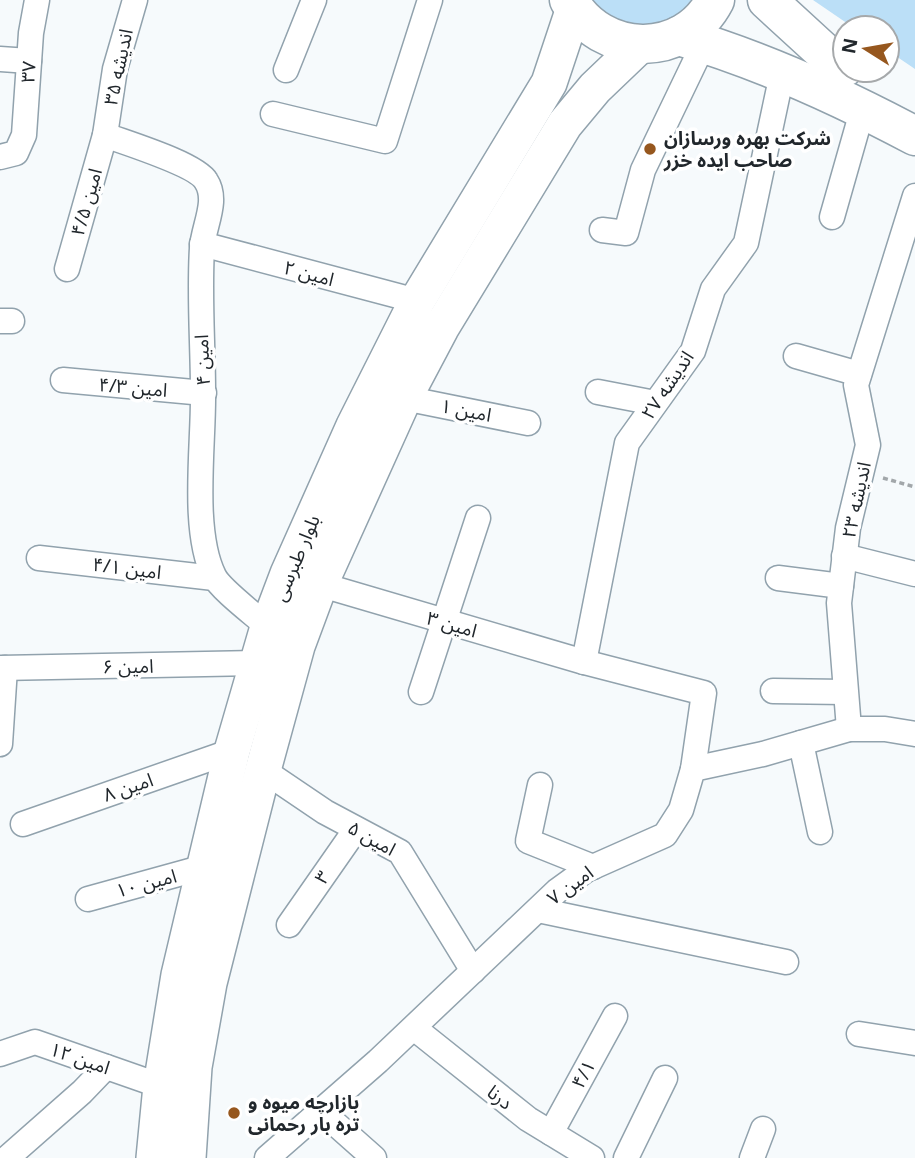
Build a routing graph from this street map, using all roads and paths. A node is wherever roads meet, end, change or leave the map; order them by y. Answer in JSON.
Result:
{"nodes":[{"id":1,"x":37,"y":0,"type":"edge"},
{"id":2,"x":135,"y":0,"type":"edge"},
{"id":3,"x":314,"y":0,"type":"edge"},
{"id":4,"x":430,"y":0,"type":"edge"},
{"id":5,"x":715,"y":0,"type":"edge"},
{"id":6,"x":767,"y":0,"type":"edge"},
{"id":7,"x":571,"y":4,"type":"edge"},
{"id":8,"x":692,"y":39,"type":"junction"},
{"id":9,"x":640,"y":45,"type":"junction"},
{"id":10,"x":831,"y":58,"type":"edge"},
{"id":11,"x":0,"y":59,"type":"edge"},
{"id":12,"x":29,"y":61,"type":"junction"},
{"id":13,"x":286,"y":70,"type":"dead end"},
{"id":14,"x":782,"y":74,"type":"junction"},
{"id":15,"x":871,"y":84,"type":"edge"},
{"id":16,"x":863,"y":108,"type":"junction"},
{"id":17,"x":915,"y":113,"type":"edge"},
{"id":18,"x":273,"y":114,"type":"dead end"},
{"id":19,"x":105,"y":135,"type":"junction"},
{"id":20,"x":915,"y":136,"type":"edge"},
{"id":21,"x":10,"y":151,"type":"edge"},
{"id":22,"x":915,"y":197,"type":"edge"},
{"id":23,"x":832,"y":217,"type":"dead end"},
{"id":24,"x":601,"y":230,"type":"dead end"},
{"id":25,"x":202,"y":244,"type":"junction"},
{"id":26,"x":68,"y":269,"type":"dead end"},
{"id":27,"x":417,"y":301,"type":"junction"},
{"id":28,"x":796,"y":356,"type":"dead end"},
{"id":29,"x":859,"y":374,"type":"junction"},
{"id":30,"x":63,"y":380,"type":"dead end"},
{"id":31,"x":598,"y":392,"type":"dead end"},
{"id":32,"x":204,"y":393,"type":"junction"},
{"id":33,"x":404,"y":398,"type":"junction"},
{"id":34,"x":655,"y":403,"type":"junction"},
{"id":35,"x":528,"y":423,"type":"dead end"},
{"id":36,"x":862,"y":472,"type":"junction"},
{"id":37,"x":915,"y":487,"type":"edge"},
{"id":38,"x":478,"y":518,"type":"dead end"},
{"id":39,"x":844,"y":556,"type":"junction"},
{"id":40,"x":39,"y":558,"type":"dead end"},
{"id":41,"x":915,"y":574,"type":"edge"},
{"id":42,"x":214,"y":578,"type":"junction"},
{"id":43,"x":778,"y":578,"type":"dead end"},
{"id":44,"x":304,"y":579,"type":"junction"},
{"id":45,"x":841,"y":586,"type":"junction"},
{"id":46,"x":442,"y":622,"type":"junction"},
{"id":47,"x":268,"y":627,"type":"junction"},
{"id":48,"x":584,"y":662,"type":"junction"},
{"id":49,"x":257,"y":663,"type":"junction"},
{"id":50,"x":3,"y":668,"type":"edge"},
{"id":51,"x":773,"y":691,"type":"dead end"},
{"id":52,"x":421,"y":692,"type":"dead end"},
{"id":53,"x":845,"y":692,"type":"junction"},
{"id":54,"x":849,"y":729,"type":"junction"},
{"id":55,"x":915,"y":734,"type":"edge"},
{"id":56,"x":801,"y":743,"type":"junction"},
{"id":57,"x":0,"y":744,"type":"edge"},
{"id":58,"x":232,"y":751,"type":"junction"},
{"id":59,"x":693,"y":769,"type":"junction"},
{"id":60,"x":263,"y":770,"type":"junction"},
{"id":61,"x":540,"y":785,"type":"dead end"},
{"id":62,"x":23,"y":824,"type":"dead end"},
{"id":63,"x":356,"y":830,"type":"junction"},
{"id":64,"x":820,"y":832,"type":"dead end"},
{"id":65,"x":204,"y":867,"type":"junction"},
{"id":66,"x":593,"y":867,"type":"junction"},
{"id":67,"x":88,"y":899,"type":"dead end"},
{"id":68,"x":538,"y":910,"type":"junction"},
{"id":69,"x":289,"y":925,"type":"dead end"},
{"id":70,"x":786,"y":962,"type":"dead end"},
{"id":71,"x":473,"y":971,"type":"junction"},
{"id":72,"x":615,"y":1016,"type":"dead end"},
{"id":73,"x":414,"y":1028,"type":"junction"},
{"id":74,"x":859,"y":1034,"type":"dead end"},
{"id":75,"x":915,"y":1043,"type":"edge"},
{"id":76,"x":0,"y":1054,"type":"edge"},
{"id":77,"x":106,"y":1067,"type":"junction"},
{"id":78,"x":665,"y":1077,"type":"dead end"},
{"id":79,"x":161,"y":1086,"type":"junction"},
{"id":80,"x":321,"y":1111,"type":"junction"},
{"id":81,"x":762,"y":1129,"type":"dead end"},
{"id":82,"x":551,"y":1133,"type":"junction"},
{"id":83,"x":7,"y":1158,"type":"edge"},
{"id":84,"x":154,"y":1158,"type":"edge"},
{"id":85,"x":188,"y":1158,"type":"edge"},
{"id":86,"x":267,"y":1158,"type":"edge"},
{"id":87,"x":374,"y":1158,"type":"edge"},
{"id":88,"x":592,"y":1158,"type":"edge"},
{"id":89,"x":626,"y":1158,"type":"edge"},
{"id":90,"x":752,"y":1158,"type":"edge"}],
"edges":[{"from":1,"to":12,"type":"street","name":"۳۷"},
{"from":2,"to":19,"type":"street","name":"اندیشه ۳۵"},
{"from":3,"to":13,"type":"street"},
{"from":4,"to":18,"type":"street"},
{"from":5,"to":8,"type":"main road"},
{"from":6,"to":10,"type":"main road"},
{"from":7,"to":9,"type":"main road"},
{"from":7,"to":27,"type":"main road","name":"بلوار طبرسی"},
{"from":8,"to":9,"type":"main road"},
{"from":8,"to":14,"type":"main road"},
{"from":8,"to":24,"type":"street"},
{"from":9,"to":33,"type":"main road","name":"بلوار طبرسی"},
{"from":11,"to":12,"type":"street"},
{"from":12,"to":21,"type":"street","name":"۳۷"},
{"from":14,"to":16,"type":"main road"},
{"from":14,"to":34,"type":"street","name":"اندیشه ۲۷"},
{"from":15,"to":17,"type":"main road"},
{"from":16,"to":20,"type":"main road"},
{"from":16,"to":23,"type":"street"},
{"from":19,"to":25,"type":"street","name":"امین ۴"},
{"from":19,"to":26,"type":"street","name":"امین ۴/۵"},
{"from":22,"to":29,"type":"street","name":"اندیشه ۲۳"},
{"from":25,"to":27,"type":"street","name":"امین ۲"},
{"from":25,"to":32,"type":"street","name":"امین ۴"},
{"from":27,"to":44,"type":"main road","name":"بلوار طبرسی"},
{"from":28,"to":29,"type":"street"},
{"from":29,"to":36,"type":"street","name":"اندیشه ۲۳"},
{"from":30,"to":32,"type":"street","name":"۴/۳ امین"},
{"from":31,"to":34,"type":"street"},
{"from":32,"to":42,"type":"street","name":"امین ۴"},
{"from":33,"to":35,"type":"street","name":"امین ۱"},
{"from":33,"to":44,"type":"main road","name":"بلوار طبرسی"},
{"from":34,"to":48,"type":"street","name":"اندیشه ۲۷"},
{"from":36,"to":37,"type":"path"},
{"from":36,"to":39,"type":"street","name":"اندیشه ۲۳"},
{"from":38,"to":46,"type":"street"},
{"from":39,"to":41,"type":"street"},
{"from":39,"to":45,"type":"street","name":"اندیشه ۲۳"},
{"from":40,"to":42,"type":"street","name":"امین ۴/۱"},
{"from":42,"to":47,"type":"street"},
{"from":43,"to":45,"type":"street"},
{"from":44,"to":46,"type":"street","name":"امین ۳"},
{"from":44,"to":47,"type":"main road","name":"بلوار طبرسی"},
{"from":44,"to":60,"type":"main road","name":"بلوار طبرسی"},
{"from":45,"to":53,"type":"street","name":"اندیشه ۲۳"},
{"from":46,"to":48,"type":"street","name":"امین ۳"},
{"from":46,"to":52,"type":"street"},
{"from":47,"to":49,"type":"main road","name":"بلوار طبرسی"},
{"from":48,"to":59,"type":"street","name":"امین ۳"},
{"from":49,"to":50,"type":"street","name":"امین ۶"},
{"from":49,"to":58,"type":"main road","name":"بلوار طبرسی"},
{"from":50,"to":57,"type":"street"},
{"from":51,"to":53,"type":"street"},
{"from":53,"to":54,"type":"street","name":"اندیشه ۲۳"},
{"from":54,"to":55,"type":"street"},
{"from":54,"to":56,"type":"street"},
{"from":56,"to":59,"type":"street"},
{"from":56,"to":64,"type":"street"},
{"from":58,"to":62,"type":"street","name":"امین ۸"},
{"from":58,"to":65,"type":"main road","name":"بلوار طبرسی"},
{"from":59,"to":66,"type":"street","name":"امین ۷"},
{"from":60,"to":63,"type":"street","name":"امین ۵"},
{"from":60,"to":85,"type":"main road","name":"بلوار طبرسی"},
{"from":61,"to":66,"type":"street"},
{"from":63,"to":69,"type":"street","name":"۳"},
{"from":63,"to":71,"type":"street","name":"امین ۵"},
{"from":65,"to":67,"type":"street","name":"امین ۱۰"},
{"from":65,"to":79,"type":"main road","name":"بلوار طبرسی"},
{"from":66,"to":68,"type":"street","name":"امین ۷"},
{"from":68,"to":70,"type":"street"},
{"from":68,"to":71,"type":"street","name":"امین ۷"},
{"from":71,"to":73,"type":"street","name":"امین ۷"},
{"from":72,"to":82,"type":"street","name":"۴/۱"},
{"from":73,"to":80,"type":"street","name":"امین ۷"},
{"from":73,"to":82,"type":"street","name":"درنا"},
{"from":74,"to":75,"type":"street"},
{"from":76,"to":77,"type":"street","name":"امین ۱۲"},
{"from":77,"to":79,"type":"street","name":"امین ۱۲"},
{"from":77,"to":83,"type":"street"},
{"from":78,"to":89,"type":"street"},
{"from":79,"to":84,"type":"main road","name":"بلوار طبرسی"},
{"from":80,"to":86,"type":"street","name":"امین ۷"},
{"from":80,"to":87,"type":"street"},
{"from":81,"to":90,"type":"street"},
{"from":82,"to":88,"type":"street","name":"درنا"}]}
